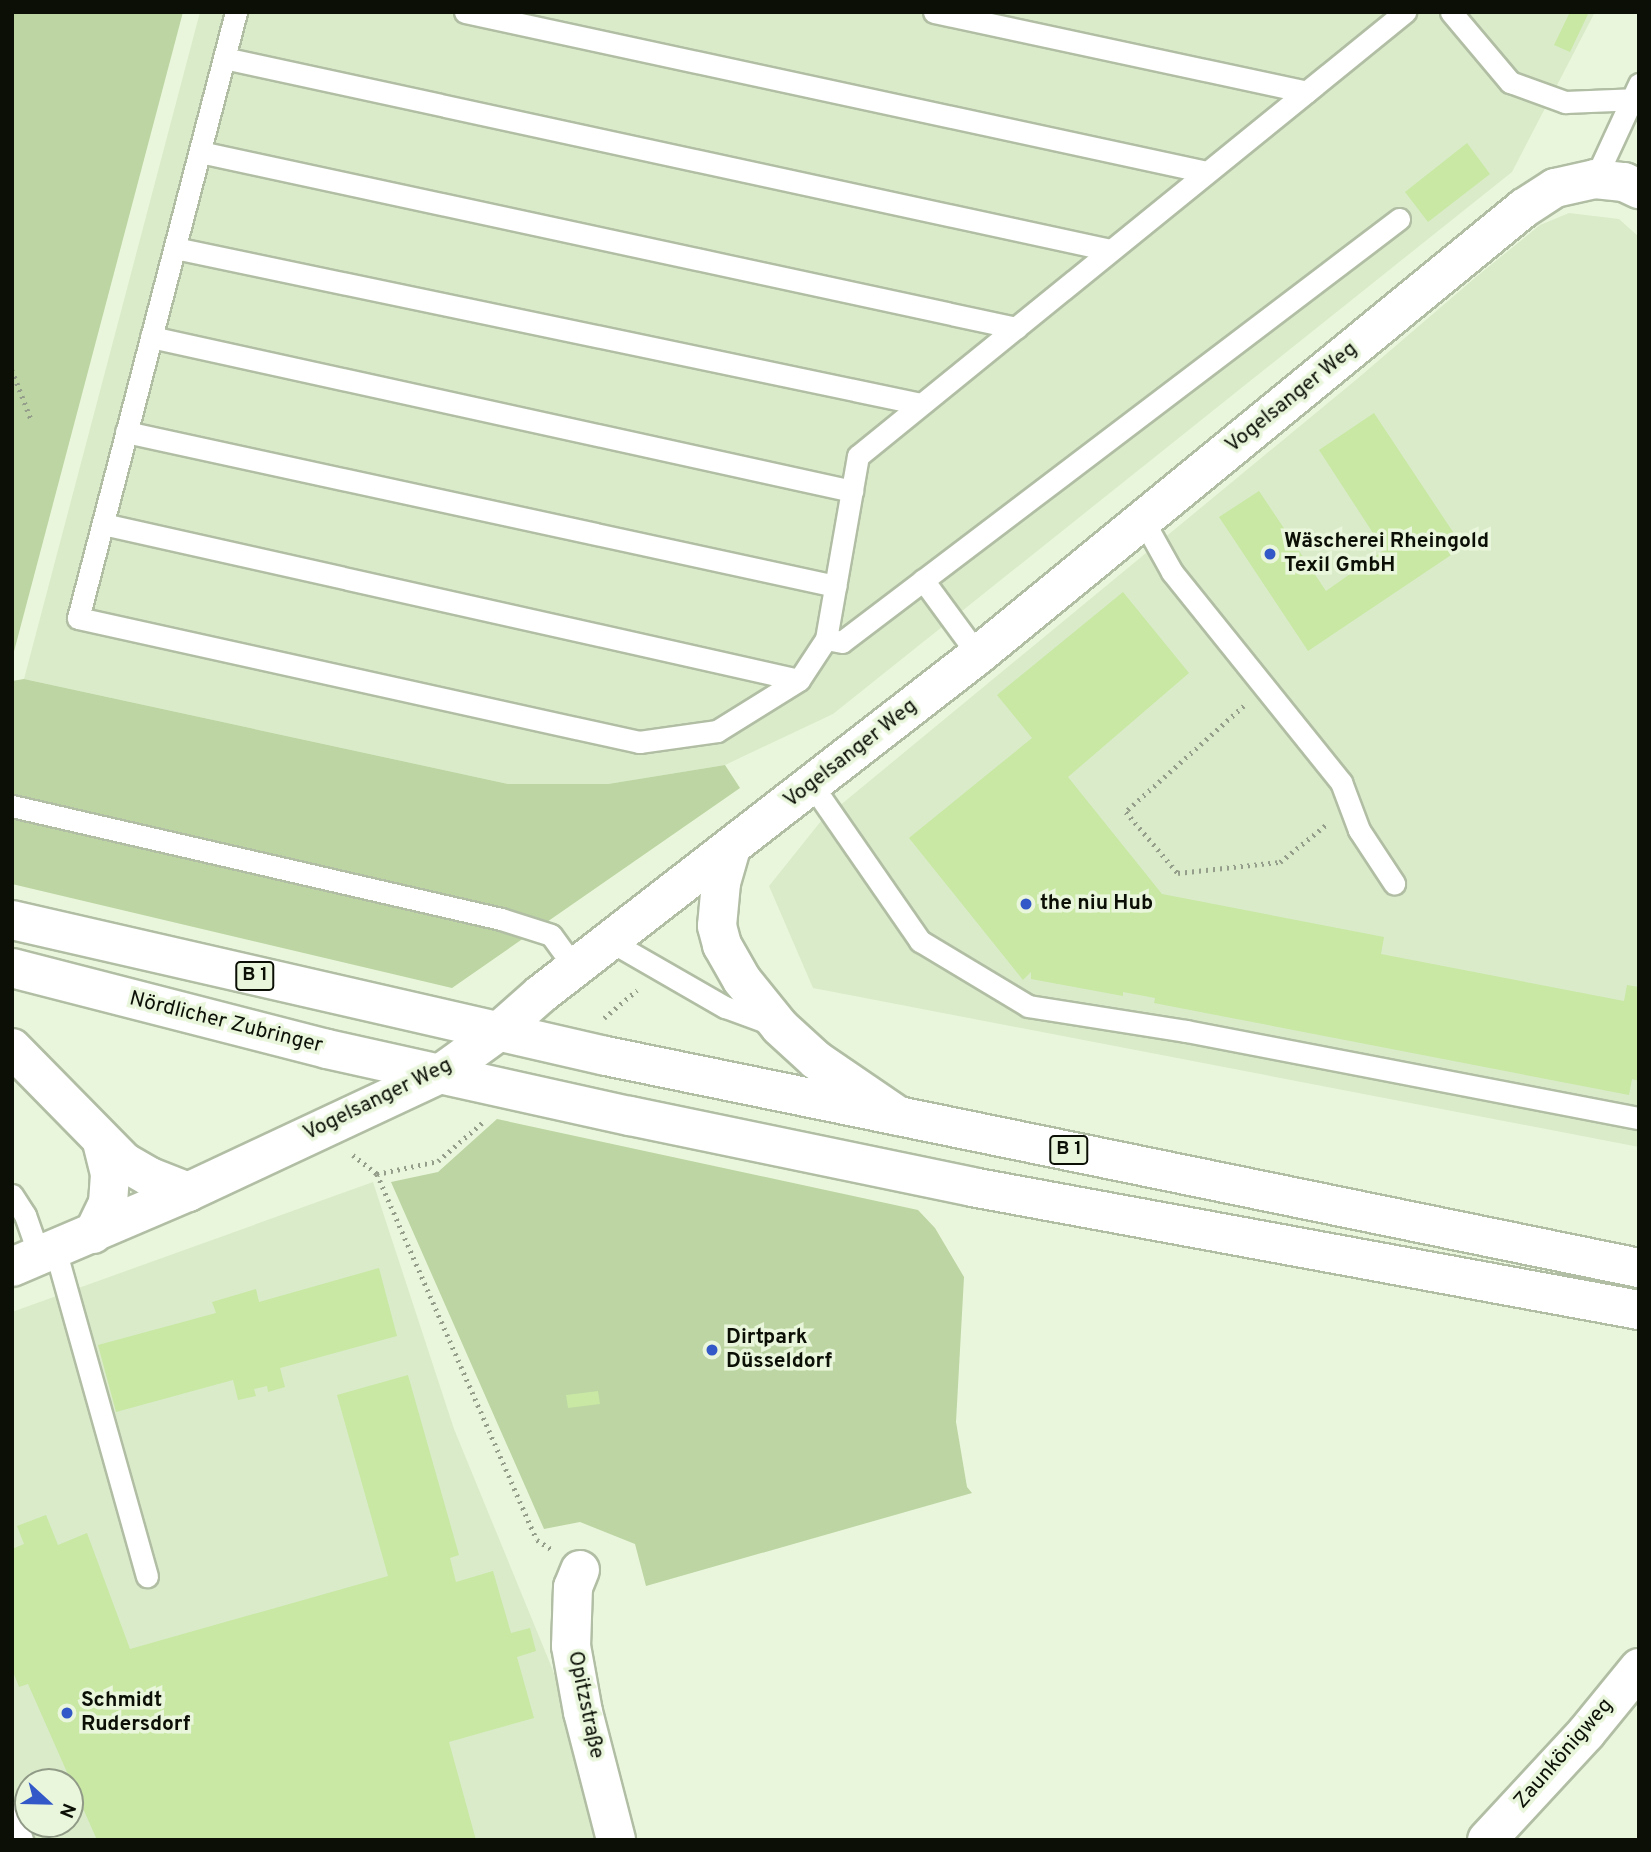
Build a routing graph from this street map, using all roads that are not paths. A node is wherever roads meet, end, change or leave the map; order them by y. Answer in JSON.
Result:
{"nodes":[{"id":1,"x":236,"y":12,"type":"edge"},
{"id":2,"x":465,"y":12,"type":"edge"},
{"id":3,"x":934,"y":12,"type":"edge"},
{"id":4,"x":1376,"y":12,"type":"edge"},
{"id":5,"x":1451,"y":12,"type":"edge"},
{"id":6,"x":1402,"y":15,"type":"edge"},
{"id":7,"x":224,"y":58,"type":"junction"},
{"id":8,"x":1306,"y":92,"type":"junction"},
{"id":9,"x":1636,"y":94,"type":"edge"},
{"id":10,"x":200,"y":152,"type":"junction"},
{"id":11,"x":1206,"y":172,"type":"junction"},
{"id":12,"x":1595,"y":179,"type":"junction"},
{"id":13,"x":1639,"y":189,"type":"edge"},
{"id":14,"x":1399,"y":219,"type":"dead end"},
{"id":15,"x":175,"y":248,"type":"junction"},
{"id":16,"x":1110,"y":250,"type":"junction"},
{"id":17,"x":1016,"y":328,"type":"junction"},
{"id":18,"x":151,"y":337,"type":"junction"},
{"id":19,"x":921,"y":404,"type":"junction"},
{"id":20,"x":127,"y":432,"type":"junction"},
{"id":21,"x":852,"y":491,"type":"junction"},
{"id":22,"x":1143,"y":520,"type":"junction"},
{"id":23,"x":103,"y":524,"type":"junction"},
{"id":24,"x":923,"y":580,"type":"junction"},
{"id":25,"x":835,"y":586,"type":"junction"},
{"id":26,"x":826,"y":639,"type":"junction"},
{"id":27,"x":978,"y":654,"type":"junction"},
{"id":28,"x":799,"y":680,"type":"junction"},
{"id":29,"x":811,"y":785,"type":"junction"},
{"id":30,"x":12,"y":806,"type":"edge"},
{"id":31,"x":731,"y":848,"type":"junction"},
{"id":32,"x":1394,"y":883,"type":"dead end"},
{"id":33,"x":12,"y":920,"type":"edge"},
{"id":34,"x":610,"y":941,"type":"junction"},
{"id":35,"x":12,"y":968,"type":"edge"},
{"id":36,"x":575,"y":968,"type":"junction"},
{"id":37,"x":780,"y":1027,"type":"junction"},
{"id":38,"x":498,"y":1032,"type":"junction"},
{"id":39,"x":12,"y":1048,"type":"edge"},
{"id":40,"x":440,"y":1073,"type":"junction"},
{"id":41,"x":900,"y":1117,"type":"junction"},
{"id":42,"x":1639,"y":1118,"type":"edge"},
{"id":43,"x":102,"y":1142,"type":"junction"},
{"id":44,"x":188,"y":1192,"type":"junction"},
{"id":45,"x":12,"y":1195,"type":"edge"},
{"id":46,"x":93,"y":1234,"type":"junction"},
{"id":47,"x":35,"y":1257,"type":"edge"},
{"id":48,"x":1639,"y":1268,"type":"edge"},
{"id":49,"x":1639,"y":1310,"type":"edge"},
{"id":50,"x":580,"y":1570,"type":"road end"},
{"id":51,"x":147,"y":1576,"type":"dead end"},
{"id":52,"x":1639,"y":1668,"type":"edge"},
{"id":53,"x":12,"y":1812,"type":"edge"},
{"id":54,"x":22,"y":1840,"type":"edge"},
{"id":55,"x":616,"y":1840,"type":"edge"},
{"id":56,"x":1487,"y":1840,"type":"edge"}],
"edges":[{"from":1,"to":7,"type":"lane"},
{"from":2,"to":11,"type":"lane"},
{"from":3,"to":8,"type":"lane"},
{"from":4,"to":6,"type":"lane"},
{"from":5,"to":9,"type":"lane"},
{"from":6,"to":8,"type":"lane"},
{"from":7,"to":10,"type":"lane"},
{"from":7,"to":16,"type":"lane"},
{"from":8,"to":11,"type":"lane"},
{"from":9,"to":12,"type":"lane"},
{"from":10,"to":15,"type":"lane"},
{"from":10,"to":17,"type":"lane"},
{"from":11,"to":16,"type":"lane"},
{"from":12,"to":13,"type":"main road","name":"Vogelsanger Weg"},
{"from":12,"to":22,"type":"main road","name":"Vogelsanger Weg"},
{"from":14,"to":24,"type":"lane"},
{"from":15,"to":18,"type":"lane"},
{"from":15,"to":19,"type":"lane"},
{"from":16,"to":17,"type":"lane"},
{"from":17,"to":19,"type":"lane"},
{"from":18,"to":20,"type":"lane"},
{"from":18,"to":21,"type":"lane"},
{"from":19,"to":21,"type":"lane"},
{"from":20,"to":23,"type":"lane"},
{"from":20,"to":25,"type":"lane"},
{"from":21,"to":25,"type":"lane"},
{"from":22,"to":27,"type":"main road","name":"Vogelsanger Weg"},
{"from":22,"to":32,"type":"lane"},
{"from":23,"to":28,"type":"lane"},
{"from":23,"to":28,"type":"lane"},
{"from":24,"to":26,"type":"lane"},
{"from":24,"to":27,"type":"lane"},
{"from":25,"to":26,"type":"lane"},
{"from":26,"to":28,"type":"lane"},
{"from":27,"to":29,"type":"main road","name":"Vogelsanger Weg"},
{"from":29,"to":31,"type":"main road","name":"Vogelsanger Weg"},
{"from":29,"to":42,"type":"lane"},
{"from":30,"to":36,"type":"lane"},
{"from":31,"to":34,"type":"main road","name":"Vogelsanger Weg"},
{"from":31,"to":37,"type":"main road"},
{"from":33,"to":38,"type":"main road","number":"B 1"},
{"from":34,"to":36,"type":"main road","name":"Vogelsanger Weg"},
{"from":34,"to":37,"type":"lane"},
{"from":35,"to":40,"type":"main road","name":"Nördlicher Zubringer"},
{"from":36,"to":38,"type":"main road","name":"Vogelsanger Weg"},
{"from":37,"to":41,"type":"main road"},
{"from":38,"to":40,"type":"main road","name":"Vogelsanger Weg"},
{"from":38,"to":41,"type":"main road","number":"B 1"},
{"from":39,"to":43,"type":"main road"},
{"from":40,"to":44,"type":"main road","name":"Vogelsanger Weg"},
{"from":40,"to":49,"type":"main road","name":"Nördlicher Zubringer"},
{"from":41,"to":48,"type":"main road","number":"B 1"},
{"from":43,"to":44,"type":"main road"},
{"from":43,"to":46,"type":"main road"},
{"from":44,"to":46,"type":"main road","name":"Vogelsanger Weg"},
{"from":45,"to":47,"type":"lane"},
{"from":46,"to":47,"type":"main road","name":"Vogelsanger Weg"},
{"from":47,"to":51,"type":"lane"},
{"from":50,"to":55,"type":"main road","name":"Opitzstraße"},
{"from":52,"to":56,"type":"main road","name":"Zaunkönigweg"},
{"from":53,"to":54,"type":"lane"}]}
